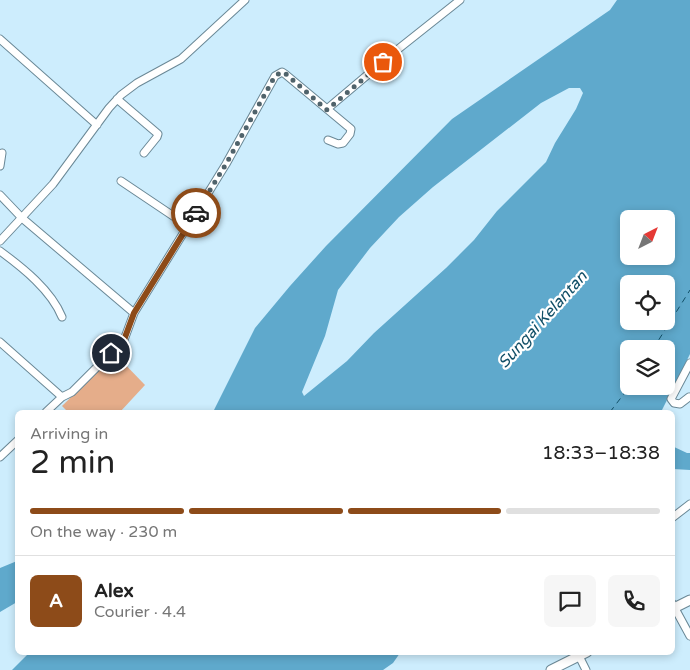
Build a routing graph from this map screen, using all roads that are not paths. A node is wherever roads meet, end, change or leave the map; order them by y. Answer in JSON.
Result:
{"nodes":[{"id":1,"x":245,"y":0,"type":"edge"},
{"id":2,"x":460,"y":0,"type":"edge"},
{"id":3,"x":0,"y":38,"type":"edge"},
{"id":4,"x":117,"y":99,"type":"junction"},
{"id":5,"x":327,"y":110,"type":"junction"},
{"id":6,"x":97,"y":125,"type":"junction"},
{"id":7,"x":328,"y":140,"type":"dead end"},
{"id":8,"x":2,"y":153,"type":"dead end"},
{"id":9,"x":144,"y":154,"type":"dead end"},
{"id":10,"x":0,"y":166,"type":"edge"},
{"id":11,"x":122,"y":181,"type":"dead end"},
{"id":12,"x":0,"y":195,"type":"edge"},
{"id":13,"x":22,"y":218,"type":"junction"},
{"id":14,"x":188,"y":226,"type":"junction"},
{"id":15,"x":0,"y":241,"type":"edge"},
{"id":16,"x":0,"y":251,"type":"edge"},
{"id":17,"x":134,"y":313,"type":"junction"},
{"id":18,"x":62,"y":317,"type":"dead end"},
{"id":19,"x":0,"y":342,"type":"edge"},
{"id":20,"x":690,"y":363,"type":"edge"},
{"id":21,"x":62,"y":397,"type":"junction"},
{"id":22,"x":690,"y":398,"type":"edge"},
{"id":23,"x":48,"y":410,"type":"edge"},
{"id":24,"x":15,"y":443,"type":"edge"},
{"id":25,"x":0,"y":457,"type":"edge"},
{"id":26,"x":690,"y":504,"type":"edge"},
{"id":27,"x":675,"y":516,"type":"edge"},
{"id":28,"x":690,"y":600,"type":"edge"},
{"id":29,"x":675,"y":606,"type":"edge"},
{"id":30,"x":675,"y":610,"type":"edge"},
{"id":31,"x":690,"y":636,"type":"edge"},
{"id":32,"x":579,"y":655,"type":"edge"},
{"id":33,"x":581,"y":655,"type":"edge"},
{"id":34,"x":551,"y":670,"type":"edge"},
{"id":35,"x":586,"y":670,"type":"edge"}],
"edges":[{"from":1,"to":4,"type":"street"},
{"from":2,"to":5,"type":"street"},
{"from":3,"to":6,"type":"street"},
{"from":4,"to":6,"type":"street"},
{"from":4,"to":9,"type":"street"},
{"from":5,"to":7,"type":"street"},
{"from":5,"to":14,"type":"street"},
{"from":6,"to":13,"type":"street"},
{"from":8,"to":10,"type":"street"},
{"from":11,"to":14,"type":"street"},
{"from":12,"to":13,"type":"street"},
{"from":13,"to":15,"type":"street"},
{"from":13,"to":17,"type":"street"},
{"from":14,"to":17,"type":"street"},
{"from":16,"to":18,"type":"street"},
{"from":17,"to":21,"type":"street"},
{"from":19,"to":21,"type":"street"},
{"from":20,"to":22,"type":"street"},
{"from":21,"to":23,"type":"street"},
{"from":24,"to":25,"type":"street"},
{"from":26,"to":27,"type":"street"},
{"from":28,"to":29,"type":"main road"},
{"from":30,"to":31,"type":"street"},
{"from":32,"to":34,"type":"main road"},
{"from":33,"to":35,"type":"street"}]}
